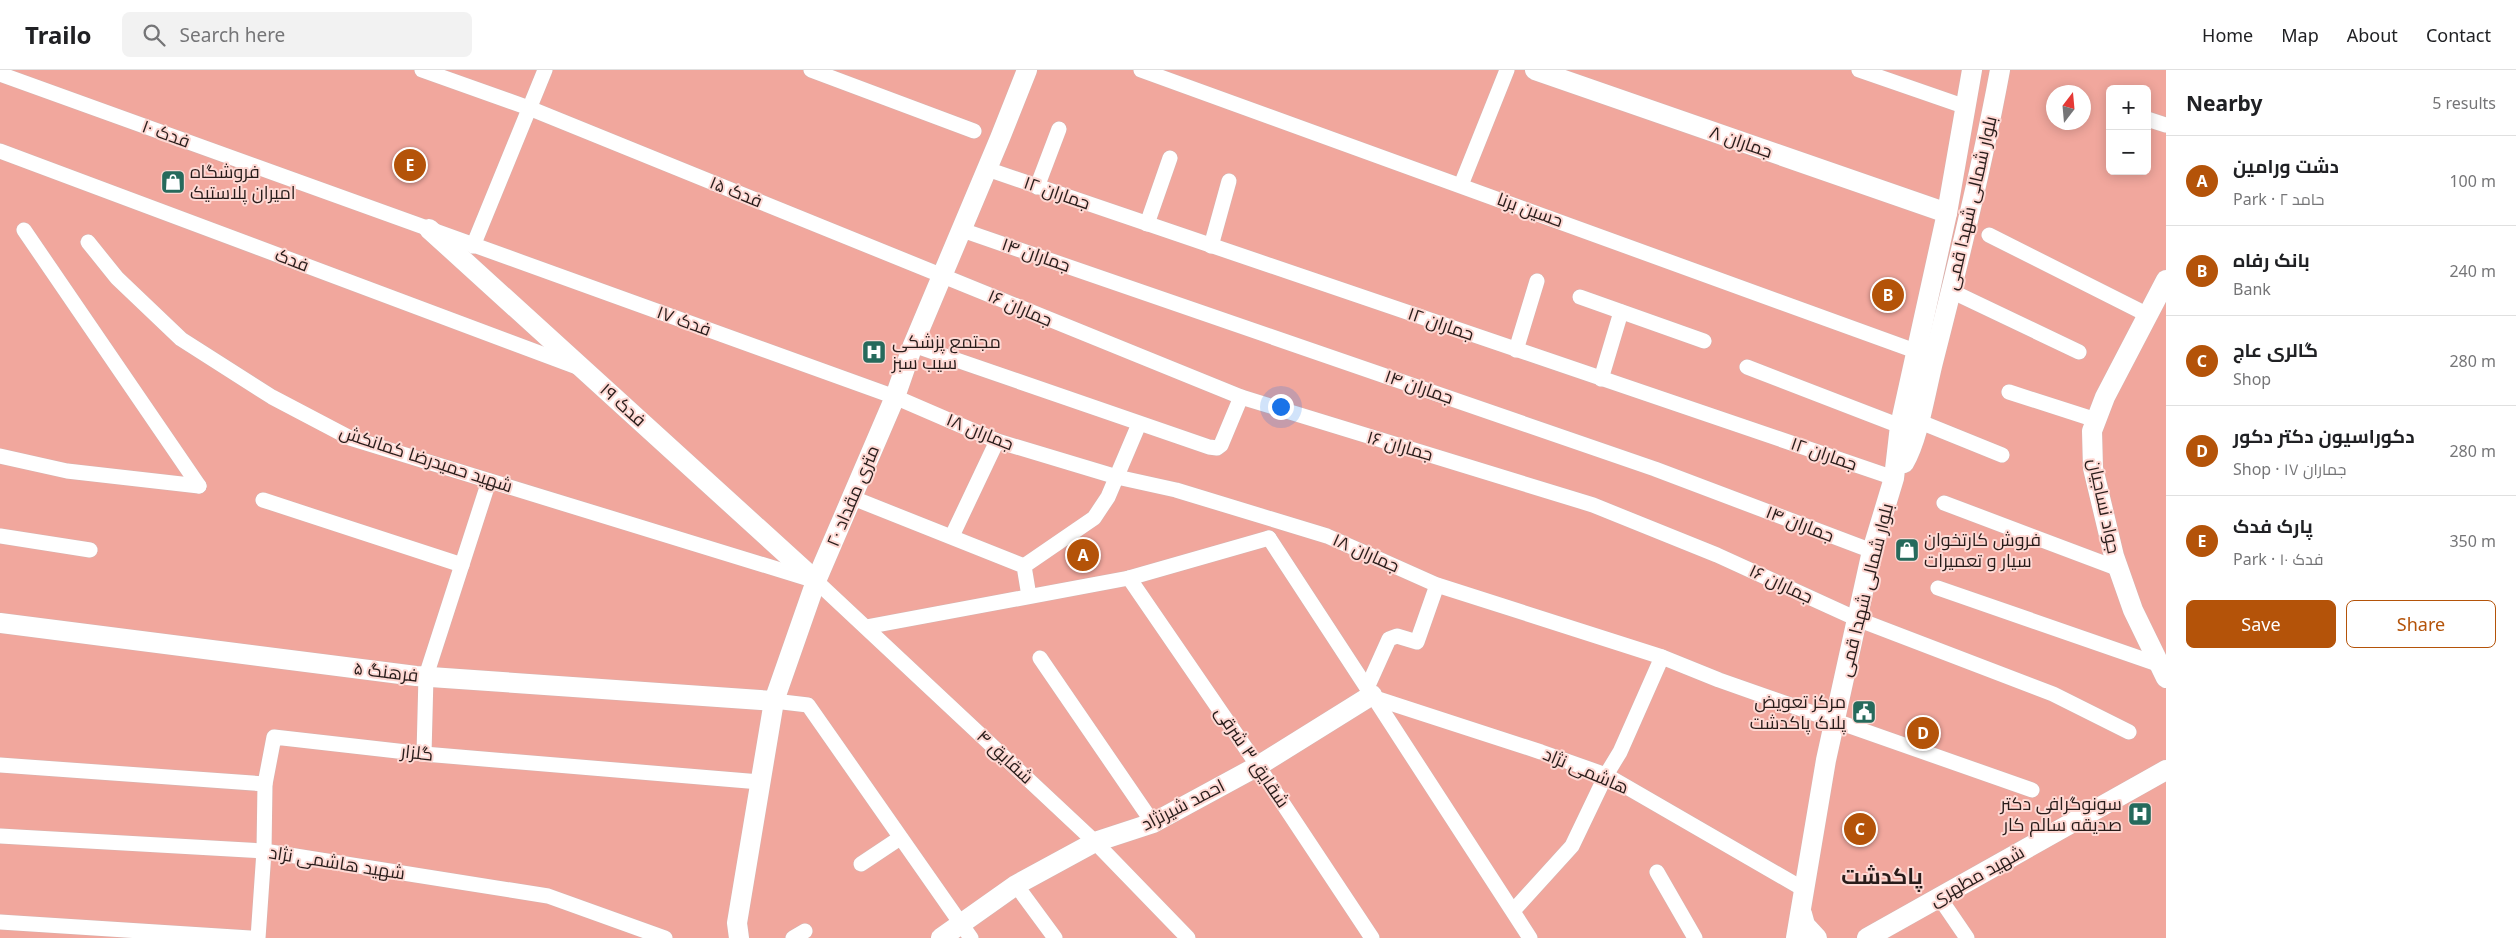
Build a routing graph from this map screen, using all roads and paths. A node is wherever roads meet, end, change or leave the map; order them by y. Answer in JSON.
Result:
{"nodes":[{"id":1,"x":422,"y":70,"type":"edge"},
{"id":2,"x":545,"y":70,"type":"edge"},
{"id":3,"x":811,"y":70,"type":"edge"},
{"id":4,"x":1026,"y":70,"type":"edge"},
{"id":5,"x":1140,"y":70,"type":"edge"},
{"id":6,"x":1507,"y":70,"type":"edge"},
{"id":7,"x":1535,"y":70,"type":"edge"},
{"id":8,"x":1859,"y":70,"type":"edge"},
{"id":9,"x":1972,"y":70,"type":"edge"},
{"id":10,"x":2000,"y":70,"type":"edge"},
{"id":11,"x":0,"y":74,"type":"edge"},
{"id":12,"x":1966,"y":107,"type":"junction"},
{"id":13,"x":529,"y":108,"type":"junction"},
{"id":14,"x":2151,"y":120,"type":"edge"},
{"id":15,"x":2166,"y":125,"type":"edge"},
{"id":16,"x":1059,"y":129,"type":"dead end"},
{"id":17,"x":974,"y":131,"type":"dead end"},
{"id":18,"x":0,"y":151,"type":"edge"},
{"id":19,"x":1170,"y":158,"type":"dead end"},
{"id":20,"x":987,"y":169,"type":"junction"},
{"id":21,"x":1229,"y":180,"type":"dead end"},
{"id":22,"x":1461,"y":185,"type":"junction"},
{"id":23,"x":1037,"y":186,"type":"junction"},
{"id":24,"x":1947,"y":213,"type":"junction"},
{"id":25,"x":1147,"y":224,"type":"junction"},
{"id":26,"x":429,"y":229,"type":"junction"},
{"id":27,"x":24,"y":230,"type":"dead end"},
{"id":28,"x":962,"y":230,"type":"junction"},
{"id":29,"x":1989,"y":235,"type":"dead end"},
{"id":30,"x":88,"y":242,"type":"dead end"},
{"id":31,"x":473,"y":246,"type":"junction"},
{"id":32,"x":1212,"y":246,"type":"junction"},
{"id":33,"x":942,"y":276,"type":"junction"},
{"id":34,"x":2166,"y":280,"type":"edge"},
{"id":35,"x":1538,"y":281,"type":"dead end"},
{"id":36,"x":1951,"y":291,"type":"junction"},
{"id":37,"x":1580,"y":297,"type":"dead end"},
{"id":38,"x":1621,"y":312,"type":"junction"},
{"id":39,"x":2148,"y":315,"type":"junction"},
{"id":40,"x":1704,"y":341,"type":"dead end"},
{"id":41,"x":913,"y":345,"type":"junction"},
{"id":42,"x":1516,"y":350,"type":"junction"},
{"id":43,"x":1918,"y":352,"type":"junction"},
{"id":44,"x":2079,"y":352,"type":"dead end"},
{"id":45,"x":1747,"y":366,"type":"dead end"},
{"id":46,"x":583,"y":370,"type":"junction"},
{"id":47,"x":1601,"y":378,"type":"junction"},
{"id":48,"x":2009,"y":392,"type":"dead end"},
{"id":49,"x":895,"y":397,"type":"junction"},
{"id":50,"x":1241,"y":397,"type":"junction"},
{"id":51,"x":2096,"y":420,"type":"junction"},
{"id":52,"x":1139,"y":424,"type":"junction"},
{"id":53,"x":1909,"y":424,"type":"junction"},
{"id":54,"x":997,"y":441,"type":"junction"},
{"id":55,"x":2002,"y":455,"type":"dead end"},
{"id":56,"x":0,"y":456,"type":"edge"},
{"id":57,"x":1117,"y":477,"type":"junction"},
{"id":58,"x":1894,"y":478,"type":"junction"},
{"id":59,"x":489,"y":481,"type":"junction"},
{"id":60,"x":853,"y":498,"type":"junction"},
{"id":61,"x":263,"y":500,"type":"dead end"},
{"id":62,"x":1944,"y":503,"type":"dead end"},
{"id":63,"x":1274,"y":519,"type":"junction"},
{"id":64,"x":0,"y":536,"type":"edge"},
{"id":65,"x":952,"y":536,"type":"junction"},
{"id":66,"x":1269,"y":538,"type":"junction"},
{"id":67,"x":90,"y":550,"type":"dead end"},
{"id":68,"x":1872,"y":551,"type":"junction"},
{"id":69,"x":462,"y":565,"type":"junction"},
{"id":70,"x":1024,"y":566,"type":"junction"},
{"id":71,"x":2119,"y":569,"type":"junction"},
{"id":72,"x":1128,"y":578,"type":"junction"},
{"id":73,"x":816,"y":582,"type":"junction"},
{"id":74,"x":1437,"y":585,"type":"junction"},
{"id":75,"x":1938,"y":588,"type":"dead end"},
{"id":76,"x":1029,"y":596,"type":"junction"},
{"id":77,"x":1857,"y":619,"type":"junction"},
{"id":78,"x":0,"y":622,"type":"edge"},
{"id":79,"x":866,"y":627,"type":"junction"},
{"id":80,"x":1662,"y":657,"type":"junction"},
{"id":81,"x":1040,"y":658,"type":"dead end"},
{"id":82,"x":2161,"y":661,"type":"edge"},
{"id":83,"x":426,"y":676,"type":"junction"},
{"id":84,"x":1372,"y":694,"type":"junction"},
{"id":85,"x":774,"y":701,"type":"junction"},
{"id":86,"x":1835,"y":721,"type":"junction"},
{"id":87,"x":2129,"y":732,"type":"dead end"},
{"id":88,"x":424,"y":754,"type":"junction"},
{"id":89,"x":0,"y":765,"type":"edge"},
{"id":90,"x":1258,"y":766,"type":"junction"},
{"id":91,"x":2166,"y":770,"type":"edge"},
{"id":92,"x":1606,"y":775,"type":"junction"},
{"id":93,"x":760,"y":782,"type":"junction"},
{"id":94,"x":265,"y":784,"type":"junction"},
{"id":95,"x":2032,"y":790,"type":"dead end"},
{"id":96,"x":1153,"y":823,"type":"junction"},
{"id":97,"x":0,"y":836,"type":"edge"},
{"id":98,"x":900,"y":838,"type":"junction"},
{"id":99,"x":1096,"y":842,"type":"junction"},
{"id":100,"x":264,"y":851,"type":"junction"},
{"id":101,"x":861,"y":864,"type":"dead end"},
{"id":102,"x":1657,"y":872,"type":"dead end"},
{"id":103,"x":1016,"y":885,"type":"junction"},
{"id":104,"x":1805,"y":890,"type":"junction"},
{"id":105,"x":1939,"y":898,"type":"junction"},
{"id":106,"x":1513,"y":912,"type":"junction"},
{"id":107,"x":1802,"y":914,"type":"junction"},
{"id":108,"x":0,"y":922,"type":"edge"},
{"id":109,"x":967,"y":931,"type":"edge"},
{"id":110,"x":1874,"y":936,"type":"edge"},
{"id":111,"x":250,"y":938,"type":"edge"},
{"id":112,"x":258,"y":938,"type":"edge"},
{"id":113,"x":665,"y":938,"type":"edge"},
{"id":114,"x":739,"y":938,"type":"edge"},
{"id":115,"x":940,"y":938,"type":"edge"},
{"id":116,"x":1056,"y":938,"type":"edge"},
{"id":117,"x":1188,"y":938,"type":"edge"},
{"id":118,"x":1372,"y":938,"type":"edge"},
{"id":119,"x":1530,"y":938,"type":"edge"},
{"id":120,"x":1695,"y":938,"type":"edge"},
{"id":121,"x":1796,"y":938,"type":"edge"},
{"id":122,"x":1817,"y":938,"type":"edge"},
{"id":123,"x":1968,"y":938,"type":"edge"}],
"edges":[{"from":1,"to":13,"type":"street","name":"فدک ۱۵"},
{"from":2,"to":13,"type":"street"},
{"from":3,"to":17,"type":"street"},
{"from":4,"to":20,"type":"main road","name":"۲۰ متری مقداد"},
{"from":5,"to":22,"type":"street","name":"حسین برنا"},
{"from":6,"to":22,"type":"street"},
{"from":7,"to":24,"type":"main road","name":"جماران ۸"},
{"from":8,"to":12,"type":"street"},
{"from":9,"to":12,"type":"main road","name":"بلوار شمالی شهدا قمی"},
{"from":10,"to":36,"type":"main road","name":"بلوار شمالی شهدا قمی"},
{"from":11,"to":26,"type":"street","name":"فدک ۱۰"},
{"from":12,"to":24,"type":"main road","name":"بلوار شمالی شهدا قمی"},
{"from":13,"to":31,"type":"street"},
{"from":13,"to":33,"type":"street","name":"فدک ۱۵"},
{"from":14,"to":15,"type":"street"},
{"from":16,"to":23,"type":"street"},
{"from":18,"to":46,"type":"street","name":"فدک"},
{"from":19,"to":25,"type":"street"},
{"from":20,"to":23,"type":"street","name":"جماران ۱۲"},
{"from":20,"to":28,"type":"main road","name":"۲۰ متری مقداد"},
{"from":21,"to":32,"type":"street"},
{"from":22,"to":43,"type":"street","name":"حسین برنا"},
{"from":23,"to":25,"type":"street","name":"جماران ۱۲"},
{"from":24,"to":43,"type":"main road","name":"بلوار شمالی شهدا قمی"},
{"from":25,"to":32,"type":"street","name":"جماران ۱۲"},
{"from":26,"to":31,"type":"street","name":"فدک ۱۰"},
{"from":26,"to":46,"type":"main road","name":"فدک ۱۹"},
{"from":27,"to":56,"type":"street"},
{"from":28,"to":33,"type":"main road","name":"۲۰ متری مقداد"},
{"from":28,"to":68,"type":"street","name":"جماران ۱۴"},
{"from":29,"to":39,"type":"street"},
{"from":30,"to":59,"type":"street","name":"شهید حمیدرضا کمانکش"},
{"from":31,"to":49,"type":"street","name":"فدک ۱۷"},
{"from":32,"to":42,"type":"street","name":"جماران ۱۲"},
{"from":33,"to":41,"type":"main road","name":"۲۰ متری مقداد"},
{"from":33,"to":50,"type":"street","name":"جماران ۱۶"},
{"from":34,"to":39,"type":"main road","name":"جواد نساجیان"},
{"from":35,"to":42,"type":"street"},
{"from":36,"to":44,"type":"street"},
{"from":36,"to":53,"type":"main road","name":"بلوار شمالی شهدا قمی"},
{"from":37,"to":38,"type":"street"},
{"from":38,"to":40,"type":"street"},
{"from":38,"to":47,"type":"street"},
{"from":39,"to":51,"type":"main road","name":"جواد نساجیان"},
{"from":41,"to":49,"type":"main road","name":"۲۰ متری مقداد"},
{"from":41,"to":52,"type":"street"},
{"from":42,"to":47,"type":"street","name":"جماران ۱۲"},
{"from":43,"to":53,"type":"main road","name":"بلوار شمالی شهدا قمی"},
{"from":45,"to":53,"type":"street"},
{"from":46,"to":73,"type":"main road","name":"فدک ۱۹"},
{"from":47,"to":58,"type":"street","name":"جماران ۱۲"},
{"from":48,"to":51,"type":"street"},
{"from":49,"to":54,"type":"street","name":"جماران ۱۸"},
{"from":49,"to":60,"type":"main road","name":"۲۰ متری مقداد"},
{"from":50,"to":52,"type":"street"},
{"from":50,"to":77,"type":"street","name":"جماران ۱۶"},
{"from":51,"to":71,"type":"main road","name":"جواد نساجیان"},
{"from":52,"to":57,"type":"street"},
{"from":53,"to":55,"type":"street"},
{"from":53,"to":58,"type":"main road","name":"بلوار شمالی شهدا قمی"},
{"from":54,"to":57,"type":"street","name":"جماران ۱۸"},
{"from":54,"to":65,"type":"street"},
{"from":57,"to":63,"type":"street","name":"جماران ۱۸"},
{"from":57,"to":70,"type":"street"},
{"from":58,"to":68,"type":"main road","name":"بلوار شمالی شهدا قمی"},
{"from":59,"to":69,"type":"street"},
{"from":59,"to":73,"type":"street","name":"شهید حمیدرضا کمانکش"},
{"from":60,"to":65,"type":"street"},
{"from":60,"to":73,"type":"main road","name":"۲۰ متری مقداد"},
{"from":61,"to":69,"type":"street"},
{"from":62,"to":71,"type":"street"},
{"from":63,"to":66,"type":"street"},
{"from":63,"to":74,"type":"street","name":"جماران ۱۸"},
{"from":64,"to":67,"type":"street"},
{"from":65,"to":70,"type":"street"},
{"from":66,"to":72,"type":"street"},
{"from":66,"to":84,"type":"street"},
{"from":68,"to":77,"type":"main road","name":"بلوار شمالی شهدا قمی"},
{"from":69,"to":83,"type":"street"},
{"from":70,"to":76,"type":"street"},
{"from":71,"to":82,"type":"main road","name":"جواد نساجیان"},
{"from":72,"to":76,"type":"street"},
{"from":72,"to":90,"type":"street","name":"شقایق ۳ شرقی"},
{"from":73,"to":79,"type":"street","name":"شقایق ۴"},
{"from":73,"to":85,"type":"main road","name":"۲۰ متری مقداد"},
{"from":74,"to":80,"type":"street","name":"جماران ۱۸"},
{"from":74,"to":84,"type":"street"},
{"from":75,"to":82,"type":"street"},
{"from":76,"to":79,"type":"street"},
{"from":77,"to":86,"type":"main road","name":"بلوار شمالی شهدا قمی"},
{"from":77,"to":87,"type":"street","name":"جماران ۱۶"},
{"from":78,"to":83,"type":"main road","name":"فرهنگ ۵"},
{"from":79,"to":99,"type":"street","name":"شقایق ۴"},
{"from":80,"to":86,"type":"street","name":"جماران ۱۸"},
{"from":80,"to":92,"type":"street"},
{"from":81,"to":96,"type":"street"},
{"from":83,"to":85,"type":"main road","name":"فرهنگ ۵"},
{"from":83,"to":88,"type":"street"},
{"from":84,"to":90,"type":"main road","name":"احمد شیرنژاد"},
{"from":84,"to":92,"type":"street","name":"هاشمی نژاد"},
{"from":84,"to":106,"type":"street"},
{"from":85,"to":93,"type":"main road","name":"۲۰ متری مقداد"},
{"from":85,"to":98,"type":"street"},
{"from":86,"to":95,"type":"street","name":"جماران ۱۸"},
{"from":86,"to":104,"type":"main road","name":"بلوار شمالی شهدا قمی"},
{"from":88,"to":93,"type":"street","name":"گلزار"},
{"from":88,"to":94,"type":"street","name":"گلزار"},
{"from":89,"to":94,"type":"street"},
{"from":90,"to":96,"type":"main road","name":"احمد شیرنژاد"},
{"from":90,"to":118,"type":"street","name":"شقایق ۳ شرقی"},
{"from":91,"to":105,"type":"main road","name":"شهید مطهری"},
{"from":92,"to":104,"type":"street","name":"هاشمی نژاد"},
{"from":92,"to":106,"type":"street"},
{"from":93,"to":114,"type":"main road","name":"۲۰ متری مقداد"},
{"from":94,"to":100,"type":"street","name":"گلزار"},
{"from":96,"to":99,"type":"main road","name":"احمد شیرنژاد"},
{"from":97,"to":100,"type":"street","name":"شهید هاشمی نژاد"},
{"from":98,"to":101,"type":"street"},
{"from":98,"to":109,"type":"street"},
{"from":99,"to":103,"type":"main road","name":"احمد شیرنژاد"},
{"from":99,"to":117,"type":"street","name":"شقایق ۴"},
{"from":100,"to":112,"type":"street","name":"گلزار"},
{"from":100,"to":113,"type":"street","name":"شهید هاشمی نژاد"},
{"from":102,"to":120,"type":"street"},
{"from":103,"to":109,"type":"main road","name":"احمد شیرنژاد"},
{"from":103,"to":116,"type":"street"},
{"from":104,"to":107,"type":"main road","name":"بلوار شمالی شهدا قمی"},
{"from":105,"to":110,"type":"main road","name":"شهید مطهری"},
{"from":105,"to":123,"type":"street"},
{"from":106,"to":119,"type":"street"},
{"from":107,"to":121,"type":"main road","name":"بلوار شمالی شهدا قمی"},
{"from":107,"to":122,"type":"main road"},
{"from":108,"to":111,"type":"street"},
{"from":109,"to":115,"type":"main road","name":"احمد شیرنژاد"}]}
